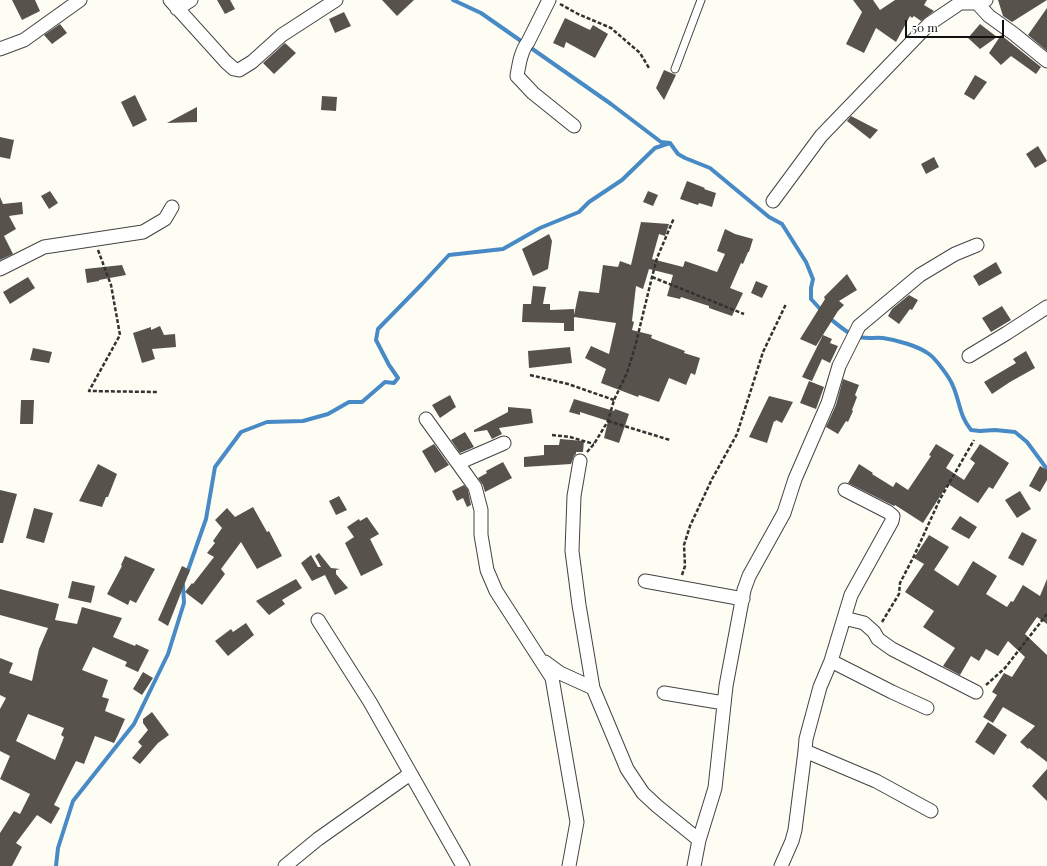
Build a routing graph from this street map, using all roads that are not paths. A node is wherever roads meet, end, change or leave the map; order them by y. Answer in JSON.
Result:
{"nodes":[{"id":1,"x":80,"y":0,"type":"edge"},
{"id":2,"x":191,"y":0,"type":"edge"},
{"id":3,"x":336,"y":0,"type":"edge"},
{"id":4,"x":701,"y":0,"type":"edge"},
{"id":5,"x":554,"y":2,"type":"edge"},
{"id":6,"x":955,"y":2,"type":"edge"},
{"id":7,"x":981,"y":2,"type":"edge"},
{"id":8,"x":174,"y":5,"type":"edge"},
{"id":9,"x":0,"y":49,"type":"edge"},
{"id":10,"x":1047,"y":61,"type":"edge"},
{"id":11,"x":675,"y":70,"type":"dead end"},
{"id":12,"x":574,"y":126,"type":"dead end"},
{"id":13,"x":773,"y":201,"type":"dead end"},
{"id":14,"x":172,"y":208,"type":"dead end"},
{"id":15,"x":977,"y":245,"type":"dead end"},
{"id":16,"x":0,"y":270,"type":"edge"},
{"id":17,"x":1047,"y":307,"type":"edge"},
{"id":18,"x":969,"y":356,"type":"dead end"},
{"id":19,"x":426,"y":419,"type":"dead end"},
{"id":20,"x":504,"y":443,"type":"dead end"},
{"id":21,"x":580,"y":461,"type":"road end"},
{"id":22,"x":458,"y":463,"type":"junction"},
{"id":23,"x":845,"y":490,"type":"dead end"},
{"id":24,"x":645,"y":581,"type":"dead end"},
{"id":25,"x":743,"y":599,"type":"junction"},
{"id":26,"x":844,"y":618,"type":"junction"},
{"id":27,"x":318,"y":620,"type":"dead end"},
{"id":28,"x":539,"y":657,"type":"junction"},
{"id":29,"x":831,"y":661,"type":"junction"},
{"id":30,"x":592,"y":688,"type":"junction"},
{"id":31,"x":976,"y":692,"type":"road end"},
{"id":32,"x":664,"y":693,"type":"dead end"},
{"id":33,"x":724,"y":703,"type":"junction"},
{"id":34,"x":927,"y":708,"type":"dead end"},
{"id":35,"x":805,"y":751,"type":"junction"},
{"id":36,"x":410,"y":774,"type":"junction"},
{"id":37,"x":931,"y":811,"type":"dead end"},
{"id":38,"x":699,"y":840,"type":"junction"},
{"id":39,"x":285,"y":866,"type":"edge"},
{"id":40,"x":463,"y":866,"type":"edge"},
{"id":41,"x":568,"y":866,"type":"edge"},
{"id":42,"x":694,"y":866,"type":"edge"},
{"id":43,"x":781,"y":866,"type":"edge"}],
"edges":[{"from":1,"to":9,"type":"street"},
{"from":2,"to":8,"type":"street"},
{"from":3,"to":8,"type":"street"},
{"from":4,"to":11,"type":"lane"},
{"from":5,"to":12,"type":"street"},
{"from":6,"to":7,"type":"street"},
{"from":6,"to":13,"type":"street"},
{"from":7,"to":10,"type":"street"},
{"from":14,"to":16,"type":"street"},
{"from":15,"to":25,"type":"street"},
{"from":17,"to":18,"type":"street"},
{"from":19,"to":22,"type":"street"},
{"from":20,"to":22,"type":"street"},
{"from":21,"to":30,"type":"street"},
{"from":22,"to":28,"type":"street"},
{"from":23,"to":26,"type":"street"},
{"from":24,"to":25,"type":"street"},
{"from":25,"to":33,"type":"street"},
{"from":26,"to":29,"type":"street"},
{"from":26,"to":31,"type":"street"},
{"from":27,"to":36,"type":"street"},
{"from":28,"to":30,"type":"street"},
{"from":28,"to":41,"type":"street"},
{"from":29,"to":34,"type":"street"},
{"from":29,"to":35,"type":"street"},
{"from":30,"to":38,"type":"street"},
{"from":32,"to":33,"type":"street"},
{"from":33,"to":38,"type":"street"},
{"from":35,"to":37,"type":"street"},
{"from":35,"to":43,"type":"street"},
{"from":36,"to":39,"type":"street"},
{"from":36,"to":40,"type":"street"},
{"from":38,"to":42,"type":"street"}]}
